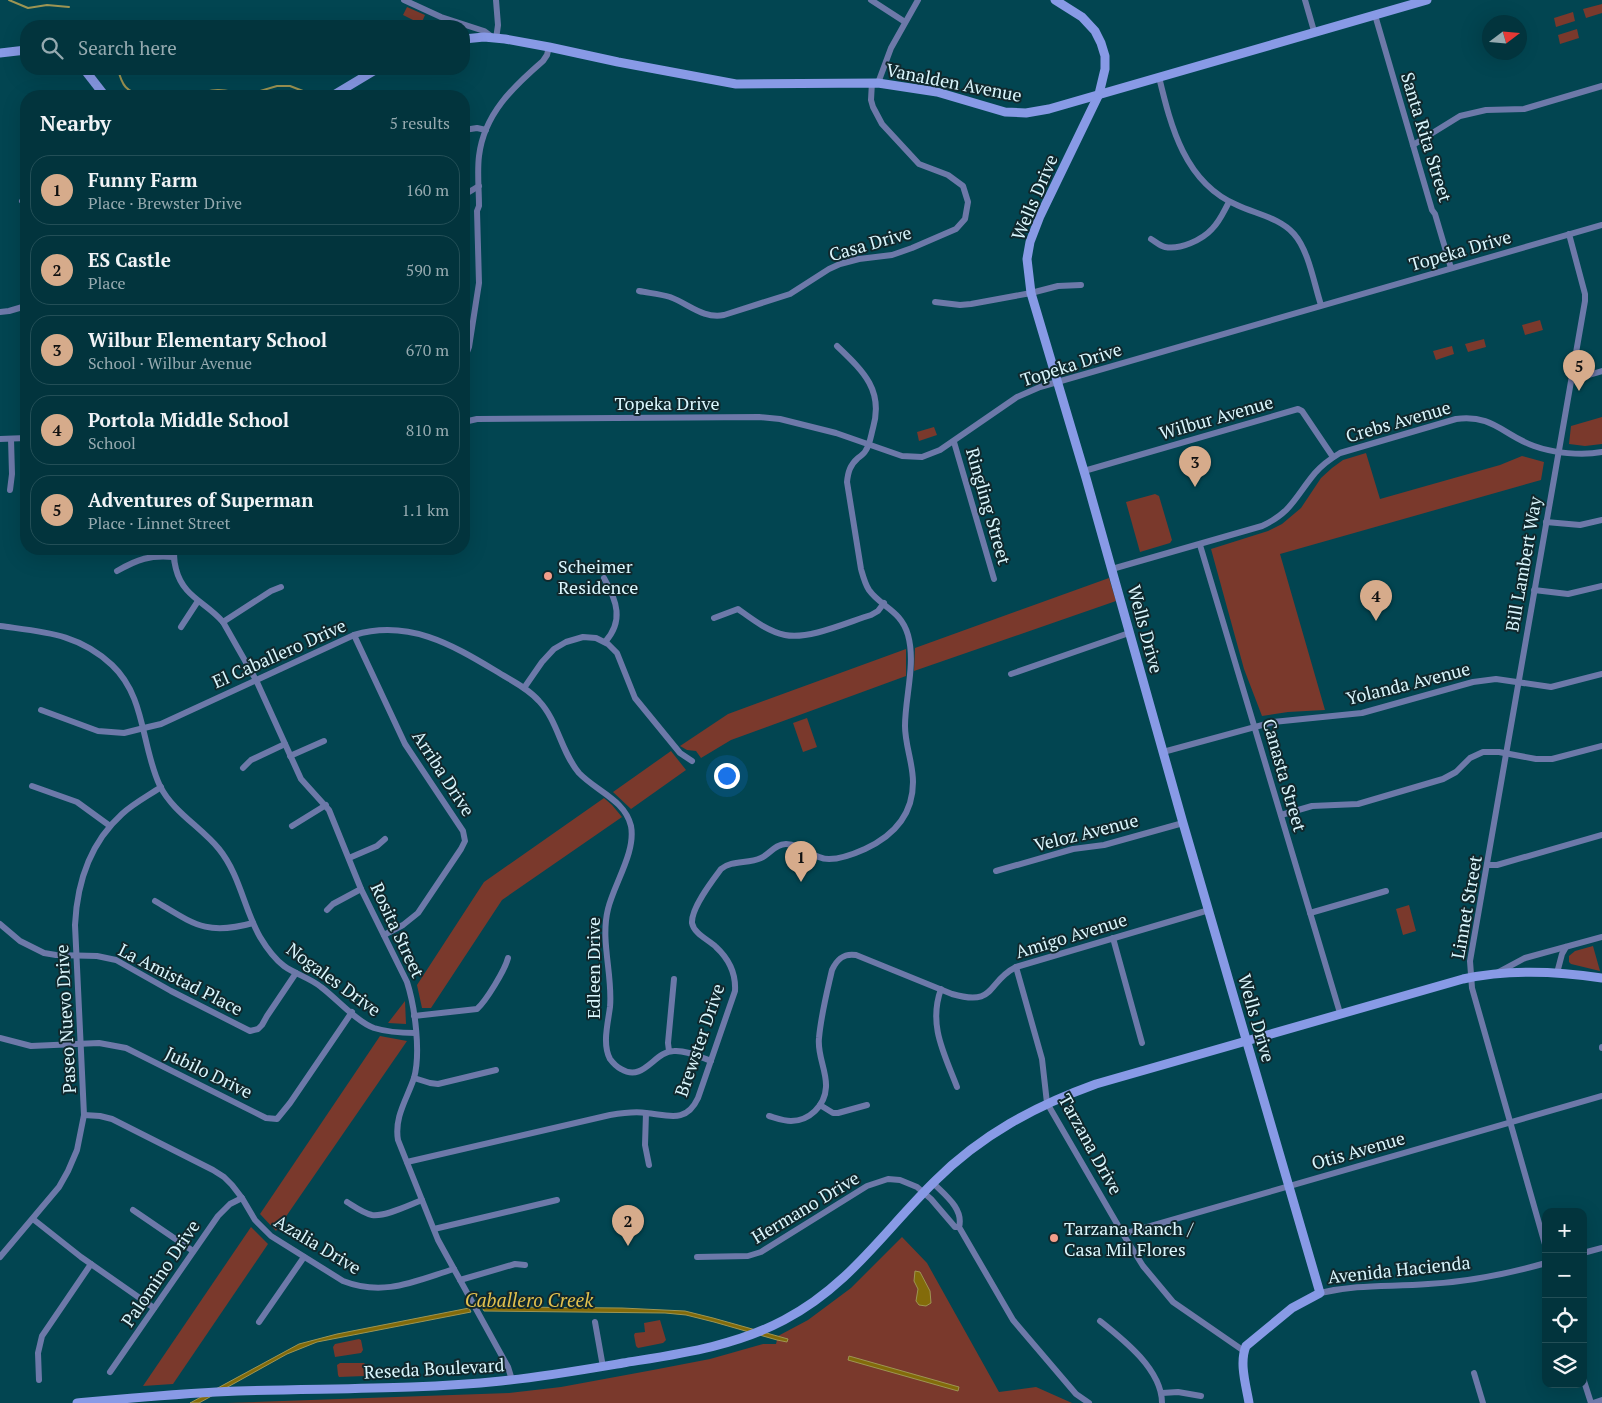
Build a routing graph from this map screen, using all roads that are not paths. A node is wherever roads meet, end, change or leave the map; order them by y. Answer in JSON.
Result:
{"nodes":[{"id":1,"x":404,"y":0,"type":"edge"},
{"id":2,"x":496,"y":0,"type":"edge"},
{"id":3,"x":871,"y":0,"type":"edge"},
{"id":4,"x":918,"y":0,"type":"edge"},
{"id":5,"x":1055,"y":0,"type":"edge"},
{"id":6,"x":1305,"y":0,"type":"edge"},
{"id":7,"x":1427,"y":0,"type":"edge"},
{"id":8,"x":1375,"y":15,"type":"junction"},
{"id":9,"x":441,"y":17,"type":"junction"},
{"id":10,"x":443,"y":20,"type":"edge"},
{"id":11,"x":450,"y":20,"type":"edge"},
{"id":12,"x":905,"y":22,"type":"junction"},
{"id":13,"x":470,"y":26,"type":"edge"},
{"id":14,"x":1314,"y":32,"type":"junction"},
{"id":15,"x":494,"y":38,"type":"junction"},
{"id":16,"x":470,"y":39,"type":"edge"},
{"id":17,"x":549,"y":47,"type":"junction"},
{"id":18,"x":20,"y":51,"type":"edge"},
{"id":19,"x":0,"y":53,"type":"edge"},
{"id":20,"x":88,"y":75,"type":"edge"},
{"id":21,"x":367,"y":75,"type":"edge"},
{"id":22,"x":1158,"y":77,"type":"junction"},
{"id":23,"x":875,"y":83,"type":"junction"},
{"id":24,"x":1602,"y":86,"type":"edge"},
{"id":25,"x":100,"y":90,"type":"edge"},
{"id":26,"x":342,"y":90,"type":"edge"},
{"id":27,"x":1099,"y":94,"type":"junction"},
{"id":28,"x":470,"y":129,"type":"edge"},
{"id":29,"x":486,"y":130,"type":"junction"},
{"id":30,"x":1413,"y":145,"type":"junction"},
{"id":31,"x":478,"y":186,"type":"junction"},
{"id":32,"x":470,"y":191,"type":"edge"},
{"id":33,"x":1229,"y":202,"type":"junction"},
{"id":34,"x":1602,"y":225,"type":"edge"},
{"id":35,"x":1569,"y":234,"type":"junction"},
{"id":36,"x":1151,"y":239,"type":"dead end"},
{"id":37,"x":1451,"y":268,"type":"junction"},
{"id":38,"x":1081,"y":285,"type":"dead end"},
{"id":39,"x":639,"y":291,"type":"dead end"},
{"id":40,"x":1031,"y":293,"type":"junction"},
{"id":41,"x":935,"y":302,"type":"dead end"},
{"id":42,"x":1321,"y":305,"type":"junction"},
{"id":43,"x":20,"y":308,"type":"edge"},
{"id":44,"x":0,"y":312,"type":"edge"},
{"id":45,"x":470,"y":341,"type":"edge"},
{"id":46,"x":837,"y":346,"type":"dead end"},
{"id":47,"x":1602,"y":371,"type":"edge"},
{"id":48,"x":1572,"y":377,"type":"junction"},
{"id":49,"x":1057,"y":382,"type":"junction"},
{"id":50,"x":470,"y":421,"type":"edge"},
{"id":51,"x":20,"y":438,"type":"edge"},
{"id":52,"x":0,"y":439,"type":"edge"},
{"id":53,"x":11,"y":439,"type":"junction"},
{"id":54,"x":954,"y":442,"type":"junction"},
{"id":55,"x":868,"y":444,"type":"junction"},
{"id":56,"x":1559,"y":451,"type":"junction"},
{"id":57,"x":1602,"y":452,"type":"edge"},
{"id":58,"x":1333,"y":457,"type":"junction"},
{"id":59,"x":1084,"y":471,"type":"junction"},
{"id":60,"x":10,"y":490,"type":"dead end"},
{"id":61,"x":1602,"y":520,"type":"edge"},
{"id":62,"x":1546,"y":522,"type":"junction"},
{"id":63,"x":1200,"y":545,"type":"junction"},
{"id":64,"x":173,"y":557,"type":"joint"},
{"id":65,"x":1112,"y":569,"type":"junction"},
{"id":66,"x":117,"y":571,"type":"dead end"},
{"id":67,"x":604,"y":578,"type":"dead end"},
{"id":68,"x":994,"y":579,"type":"dead end"},
{"id":69,"x":1602,"y":586,"type":"edge"},
{"id":70,"x":281,"y":587,"type":"dead end"},
{"id":71,"x":1534,"y":590,"type":"junction"},
{"id":72,"x":198,"y":601,"type":"junction"},
{"id":73,"x":884,"y":603,"type":"junction"},
{"id":74,"x":714,"y":618,"type":"dead end"},
{"id":75,"x":223,"y":622,"type":"junction"},
{"id":76,"x":0,"y":626,"type":"edge"},
{"id":77,"x":181,"y":627,"type":"dead end"},
{"id":78,"x":1129,"y":633,"type":"junction"},
{"id":79,"x":354,"y":635,"type":"junction"},
{"id":80,"x":605,"y":642,"type":"junction"},
{"id":81,"x":1011,"y":674,"type":"dead end"},
{"id":82,"x":1602,"y":674,"type":"edge"},
{"id":83,"x":256,"y":680,"type":"junction"},
{"id":84,"x":1518,"y":683,"type":"junction"},
{"id":85,"x":524,"y":688,"type":"junction"},
{"id":86,"x":41,"y":710,"type":"dead end"},
{"id":87,"x":1256,"y":727,"type":"junction"},
{"id":88,"x":144,"y":728,"type":"junction"},
{"id":89,"x":324,"y":741,"type":"dead end"},
{"id":90,"x":285,"y":744,"type":"junction"},
{"id":91,"x":1602,"y":746,"type":"edge"},
{"id":92,"x":1164,"y":752,"type":"junction"},
{"id":93,"x":1506,"y":754,"type":"junction"},
{"id":94,"x":290,"y":756,"type":"junction"},
{"id":95,"x":692,"y":761,"type":"dead end"},
{"id":96,"x":243,"y":768,"type":"dead end"},
{"id":97,"x":32,"y":786,"type":"dead end"},
{"id":98,"x":161,"y":788,"type":"junction"},
{"id":99,"x":326,"y":806,"type":"junction"},
{"id":100,"x":1281,"y":815,"type":"junction"},
{"id":101,"x":1183,"y":823,"type":"junction"},
{"id":102,"x":110,"y":826,"type":"junction"},
{"id":103,"x":292,"y":826,"type":"dead end"},
{"id":104,"x":1602,"y":835,"type":"edge"},
{"id":105,"x":385,"y":839,"type":"dead end"},
{"id":106,"x":349,"y":858,"type":"junction"},
{"id":107,"x":1488,"y":865,"type":"junction"},
{"id":108,"x":996,"y":871,"type":"dead end"},
{"id":109,"x":361,"y":889,"type":"junction"},
{"id":110,"x":1386,"y":891,"type":"dead end"},
{"id":111,"x":155,"y":901,"type":"dead end"},
{"id":112,"x":327,"y":910,"type":"dead end"},
{"id":113,"x":1209,"y":910,"type":"junction"},
{"id":114,"x":1310,"y":913,"type":"junction"},
{"id":115,"x":253,"y":923,"type":"junction"},
{"id":116,"x":0,"y":924,"type":"edge"},
{"id":117,"x":384,"y":935,"type":"junction"},
{"id":118,"x":1602,"y":937,"type":"edge"},
{"id":119,"x":1113,"y":938,"type":"junction"},
{"id":120,"x":1566,"y":947,"type":"junction"},
{"id":121,"x":77,"y":956,"type":"junction"},
{"id":122,"x":508,"y":958,"type":"dead end"},
{"id":123,"x":1016,"y":967,"type":"junction"},
{"id":124,"x":296,"y":973,"type":"junction"},
{"id":125,"x":1496,"y":973,"type":"junction"},
{"id":126,"x":1557,"y":973,"type":"junction"},
{"id":127,"x":1470,"y":977,"type":"junction"},
{"id":128,"x":674,"y":978,"type":"dead end"},
{"id":129,"x":1602,"y":978,"type":"edge"},
{"id":130,"x":941,"y":989,"type":"junction"},
{"id":131,"x":352,"y":1012,"type":"junction"},
{"id":132,"x":1340,"y":1013,"type":"junction"},
{"id":133,"x":414,"y":1016,"type":"junction"},
{"id":134,"x":415,"y":1033,"type":"junction"},
{"id":135,"x":0,"y":1038,"type":"edge"},
{"id":136,"x":1247,"y":1040,"type":"junction"},
{"id":137,"x":1142,"y":1042,"type":"dead end"},
{"id":138,"x":81,"y":1043,"type":"junction"},
{"id":139,"x":669,"y":1052,"type":"junction"},
{"id":140,"x":711,"y":1061,"type":"junction"},
{"id":141,"x":496,"y":1070,"type":"dead end"},
{"id":142,"x":414,"y":1078,"type":"junction"},
{"id":143,"x":957,"y":1087,"type":"dead end"},
{"id":144,"x":1602,"y":1096,"type":"edge"},
{"id":145,"x":1047,"y":1103,"type":"junction"},
{"id":146,"x":820,"y":1105,"type":"junction"},
{"id":147,"x":867,"y":1105,"type":"dead end"},
{"id":148,"x":646,"y":1112,"type":"junction"},
{"id":149,"x":84,"y":1115,"type":"junction"},
{"id":150,"x":769,"y":1116,"type":"dead end"},
{"id":151,"x":1510,"y":1122,"type":"junction"},
{"id":152,"x":406,"y":1162,"type":"junction"},
{"id":153,"x":649,"y":1165,"type":"dead end"},
{"id":154,"x":933,"y":1183,"type":"junction"},
{"id":155,"x":1289,"y":1185,"type":"junction"},
{"id":156,"x":924,"y":1192,"type":"junction"},
{"id":157,"x":242,"y":1198,"type":"junction"},
{"id":158,"x":422,"y":1200,"type":"junction"},
{"id":159,"x":557,"y":1200,"type":"dead end"},
{"id":160,"x":347,"y":1202,"type":"dead end"},
{"id":161,"x":133,"y":1210,"type":"dead end"},
{"id":162,"x":33,"y":1219,"type":"junction"},
{"id":163,"x":959,"y":1227,"type":"junction"},
{"id":164,"x":434,"y":1229,"type":"junction"},
{"id":165,"x":1123,"y":1234,"type":"junction"},
{"id":166,"x":1542,"y":1234,"type":"edge"},
{"id":167,"x":0,"y":1244,"type":"edge"},
{"id":168,"x":1602,"y":1248,"type":"edge"},
{"id":169,"x":6,"y":1249,"type":"junction"},
{"id":170,"x":193,"y":1251,"type":"junction"},
{"id":171,"x":1587,"y":1252,"type":"edge"},
{"id":172,"x":0,"y":1257,"type":"edge"},
{"id":173,"x":304,"y":1257,"type":"junction"},
{"id":174,"x":697,"y":1257,"type":"dead end"},
{"id":175,"x":91,"y":1264,"type":"junction"},
{"id":176,"x":1542,"y":1264,"type":"edge"},
{"id":177,"x":525,"y":1265,"type":"dead end"},
{"id":178,"x":454,"y":1269,"type":"junction"},
{"id":179,"x":460,"y":1280,"type":"junction"},
{"id":180,"x":1320,"y":1293,"type":"junction"},
{"id":181,"x":154,"y":1308,"type":"junction"},
{"id":182,"x":1100,"y":1321,"type":"dead end"},
{"id":183,"x":259,"y":1322,"type":"dead end"},
{"id":184,"x":595,"y":1322,"type":"dead end"},
{"id":185,"x":1244,"y":1351,"type":"junction"},
{"id":186,"x":603,"y":1367,"type":"junction"},
{"id":187,"x":110,"y":1372,"type":"dead end"},
{"id":188,"x":1474,"y":1372,"type":"dead end"},
{"id":189,"x":39,"y":1380,"type":"dead end"},
{"id":190,"x":512,"y":1380,"type":"junction"},
{"id":191,"x":1587,"y":1388,"type":"edge"},
{"id":192,"x":1162,"y":1393,"type":"junction"},
{"id":193,"x":1201,"y":1396,"type":"dead end"},
{"id":194,"x":1602,"y":1400,"type":"edge"},
{"id":195,"x":77,"y":1403,"type":"edge"},
{"id":196,"x":1089,"y":1403,"type":"edge"},
{"id":197,"x":1162,"y":1403,"type":"edge"},
{"id":198,"x":1249,"y":1403,"type":"edge"},
{"id":199,"x":1483,"y":1403,"type":"edge"},
{"id":200,"x":1592,"y":1403,"type":"edge"}],
"edges":[{"from":1,"to":9,"type":"street"},
{"from":2,"to":15,"type":"street"},
{"from":3,"to":12,"type":"street"},
{"from":4,"to":12,"type":"street","name":"Casa Drive"},
{"from":5,"to":27,"type":"main road","name":"Wells Drive"},
{"from":6,"to":14,"type":"street"},
{"from":7,"to":8,"type":"main road","name":"Vanalden Avenue"},
{"from":8,"to":14,"type":"main road","name":"Vanalden Avenue"},
{"from":8,"to":30,"type":"street","name":"Santa Rita Street"},
{"from":9,"to":10,"type":"street"},
{"from":9,"to":11,"type":"street"},
{"from":12,"to":23,"type":"street","name":"Casa Drive"},
{"from":13,"to":15,"type":"street"},
{"from":14,"to":22,"type":"main road","name":"Vanalden Avenue"},
{"from":15,"to":16,"type":"main road","name":"Vanalden Avenue"},
{"from":15,"to":17,"type":"main road","name":"Vanalden Avenue"},
{"from":17,"to":23,"type":"main road","name":"Vanalden Avenue"},
{"from":17,"to":29,"type":"street"},
{"from":18,"to":19,"type":"main road"},
{"from":20,"to":25,"type":"main road"},
{"from":21,"to":26,"type":"main road"},
{"from":22,"to":27,"type":"main road","name":"Vanalden Avenue"},
{"from":22,"to":33,"type":"street"},
{"from":23,"to":27,"type":"main road","name":"Vanalden Avenue"},
{"from":23,"to":39,"type":"street","name":"Casa Drive"},
{"from":24,"to":30,"type":"street"},
{"from":27,"to":40,"type":"main road","name":"Wells Drive"},
{"from":28,"to":29,"type":"street"},
{"from":29,"to":31,"type":"street"},
{"from":30,"to":37,"type":"street","name":"Santa Rita Street"},
{"from":31,"to":32,"type":"street"},
{"from":31,"to":45,"type":"street"},
{"from":33,"to":36,"type":"street"},
{"from":33,"to":42,"type":"street"},
{"from":34,"to":35,"type":"street","name":"Topeka Drive"},
{"from":35,"to":37,"type":"street","name":"Topeka Drive"},
{"from":35,"to":48,"type":"street"},
{"from":37,"to":42,"type":"street","name":"Topeka Drive"},
{"from":38,"to":40,"type":"street"},
{"from":40,"to":41,"type":"street"},
{"from":40,"to":49,"type":"main road","name":"Wells Drive"},
{"from":42,"to":49,"type":"street","name":"Topeka Drive"},
{"from":43,"to":44,"type":"street"},
{"from":46,"to":55,"type":"street","name":"Brewster Drive"},
{"from":47,"to":48,"type":"street"},
{"from":48,"to":56,"type":"street"},
{"from":49,"to":54,"type":"street","name":"Topeka Drive"},
{"from":49,"to":59,"type":"main road","name":"Wells Drive"},
{"from":50,"to":55,"type":"street","name":"Topeka Drive"},
{"from":51,"to":53,"type":"street"},
{"from":52,"to":53,"type":"street"},
{"from":53,"to":60,"type":"street"},
{"from":54,"to":55,"type":"street","name":"Topeka Drive"},
{"from":54,"to":68,"type":"street","name":"Ringling Street"},
{"from":55,"to":73,"type":"street","name":"Brewster Drive"},
{"from":56,"to":57,"type":"street","name":"Crebs Avenue"},
{"from":56,"to":58,"type":"street","name":"Crebs Avenue"},
{"from":56,"to":62,"type":"street","name":"Bill Lambert Way"},
{"from":58,"to":59,"type":"street","name":"Wilbur Avenue"},
{"from":58,"to":63,"type":"street","name":"Crebs Avenue"},
{"from":59,"to":65,"type":"main road","name":"Wells Drive"},
{"from":61,"to":62,"type":"street"},
{"from":62,"to":71,"type":"street","name":"Bill Lambert Way"},
{"from":63,"to":65,"type":"street","name":"Crebs Avenue"},
{"from":63,"to":87,"type":"street","name":"Canasta Street"},
{"from":64,"to":66,"type":"street"},
{"from":64,"to":72,"type":"street","name":"Rosita Street"},
{"from":65,"to":78,"type":"main road","name":"Wells Drive"},
{"from":67,"to":80,"type":"street"},
{"from":69,"to":71,"type":"street"},
{"from":70,"to":75,"type":"street"},
{"from":71,"to":84,"type":"street","name":"Bill Lambert Way"},
{"from":72,"to":75,"type":"street","name":"Rosita Street"},
{"from":72,"to":77,"type":"street"},
{"from":73,"to":74,"type":"street"},
{"from":73,"to":140,"type":"street","name":"Brewster Drive"},
{"from":75,"to":83,"type":"street","name":"Rosita Street"},
{"from":76,"to":88,"type":"street","name":"Nogales Drive"},
{"from":78,"to":81,"type":"street"},
{"from":78,"to":92,"type":"main road","name":"Wells Drive"},
{"from":79,"to":83,"type":"street","name":"El Caballero Drive"},
{"from":79,"to":85,"type":"street","name":"El Caballero Drive"},
{"from":79,"to":117,"type":"street","name":"Arriba Drive"},
{"from":80,"to":85,"type":"street"},
{"from":80,"to":95,"type":"street"},
{"from":82,"to":84,"type":"street","name":"Yolanda Avenue"},
{"from":83,"to":88,"type":"street","name":"El Caballero Drive"},
{"from":83,"to":90,"type":"street","name":"Rosita Street"},
{"from":84,"to":87,"type":"street","name":"Yolanda Avenue"},
{"from":84,"to":93,"type":"street","name":"Linnet Street"},
{"from":85,"to":139,"type":"street","name":"Edleen Drive"},
{"from":86,"to":88,"type":"street","name":"El Caballero Drive"},
{"from":87,"to":92,"type":"street","name":"Yolanda Avenue"},
{"from":87,"to":100,"type":"street","name":"Canasta Street"},
{"from":88,"to":98,"type":"street","name":"Nogales Drive"},
{"from":89,"to":94,"type":"street"},
{"from":90,"to":94,"type":"street","name":"Rosita Street"},
{"from":90,"to":96,"type":"street"},
{"from":91,"to":93,"type":"street"},
{"from":92,"to":101,"type":"main road","name":"Wells Drive"},
{"from":93,"to":100,"type":"street"},
{"from":93,"to":107,"type":"street","name":"Linnet Street"},
{"from":94,"to":99,"type":"street","name":"Rosita Street"},
{"from":97,"to":102,"type":"street"},
{"from":98,"to":102,"type":"street","name":"Paseo Nuevo Drive"},
{"from":98,"to":115,"type":"street","name":"Nogales Drive"},
{"from":99,"to":103,"type":"street"},
{"from":99,"to":106,"type":"street","name":"Rosita Street"},
{"from":100,"to":114,"type":"street","name":"Canasta Street"},
{"from":101,"to":108,"type":"street","name":"Veloz Avenue"},
{"from":101,"to":113,"type":"main road","name":"Wells Drive"},
{"from":102,"to":121,"type":"street","name":"Paseo Nuevo Drive"},
{"from":104,"to":107,"type":"street"},
{"from":105,"to":106,"type":"street"},
{"from":106,"to":109,"type":"street","name":"Rosita Street"},
{"from":107,"to":127,"type":"street","name":"Linnet Street"},
{"from":109,"to":112,"type":"street"},
{"from":109,"to":117,"type":"street","name":"Rosita Street"},
{"from":110,"to":114,"type":"street"},
{"from":111,"to":115,"type":"street"},
{"from":113,"to":119,"type":"street","name":"Amigo Avenue"},
{"from":113,"to":136,"type":"main road","name":"Wells Drive"},
{"from":114,"to":132,"type":"street","name":"Canasta Street"},
{"from":115,"to":124,"type":"street","name":"Nogales Drive"},
{"from":116,"to":121,"type":"street","name":"La Amistad Place"},
{"from":117,"to":133,"type":"street","name":"Rosita Street"},
{"from":118,"to":120,"type":"street"},
{"from":119,"to":123,"type":"street","name":"Amigo Avenue"},
{"from":119,"to":137,"type":"street"},
{"from":120,"to":125,"type":"street"},
{"from":120,"to":126,"type":"street"},
{"from":121,"to":124,"type":"street","name":"La Amistad Place"},
{"from":121,"to":138,"type":"street","name":"Paseo Nuevo Drive"},
{"from":122,"to":133,"type":"street"},
{"from":123,"to":130,"type":"street","name":"Amigo Avenue"},
{"from":123,"to":145,"type":"street","name":"Tarzana Drive"},
{"from":124,"to":131,"type":"street","name":"Nogales Drive"},
{"from":125,"to":126,"type":"main road"},
{"from":125,"to":127,"type":"main road"},
{"from":126,"to":129,"type":"main road"},
{"from":127,"to":132,"type":"main road","name":"Reseda Boulevard"},
{"from":127,"to":151,"type":"street","name":"Linnet Street"},
{"from":128,"to":139,"type":"street"},
{"from":130,"to":143,"type":"street"},
{"from":130,"to":146,"type":"street","name":"Amigo Avenue"},
{"from":131,"to":134,"type":"street","name":"Nogales Drive"},
{"from":131,"to":138,"type":"street","name":"Jubilo Drive"},
{"from":132,"to":136,"type":"main road","name":"Reseda Boulevard"},
{"from":133,"to":134,"type":"street","name":"Rosita Street"},
{"from":134,"to":142,"type":"street","name":"Rosita Street"},
{"from":135,"to":138,"type":"street","name":"Jubilo Drive"},
{"from":136,"to":145,"type":"main road","name":"Reseda Boulevard"},
{"from":136,"to":155,"type":"main road","name":"Wells Drive"},
{"from":138,"to":149,"type":"street","name":"Paseo Nuevo Drive"},
{"from":139,"to":140,"type":"street"},
{"from":140,"to":148,"type":"street","name":"Brewster Drive"},
{"from":141,"to":142,"type":"street"},
{"from":142,"to":152,"type":"street","name":"Rosita Street"},
{"from":144,"to":151,"type":"street","name":"Otis Avenue"},
{"from":145,"to":154,"type":"main road","name":"Reseda Boulevard"},
{"from":145,"to":165,"type":"street","name":"Tarzana Drive"},
{"from":146,"to":147,"type":"street"},
{"from":146,"to":150,"type":"street"},
{"from":148,"to":152,"type":"street","name":"Brewster Drive"},
{"from":148,"to":153,"type":"street"},
{"from":149,"to":157,"type":"street","name":"Azalia Drive"},
{"from":149,"to":162,"type":"street","name":"Paseo Nuevo Drive"},
{"from":151,"to":155,"type":"street","name":"Otis Avenue"},
{"from":151,"to":166,"type":"street","name":"Linnet Street"},
{"from":152,"to":158,"type":"street","name":"Rosita Street"},
{"from":154,"to":156,"type":"main road","name":"Reseda Boulevard"},
{"from":154,"to":163,"type":"street"},
{"from":155,"to":165,"type":"street","name":"Otis Avenue"},
{"from":155,"to":180,"type":"main road","name":"Wells Drive"},
{"from":156,"to":163,"type":"street"},
{"from":156,"to":174,"type":"street","name":"Hermano Drive"},
{"from":156,"to":186,"type":"main road","name":"Reseda Boulevard"},
{"from":157,"to":170,"type":"street","name":"Palomino Drive"},
{"from":157,"to":173,"type":"street","name":"Azalia Drive"},
{"from":158,"to":160,"type":"street"},
{"from":158,"to":164,"type":"street","name":"Rosita Street"},
{"from":159,"to":164,"type":"street"},
{"from":161,"to":170,"type":"street"},
{"from":162,"to":169,"type":"street","name":"Paseo Nuevo Drive"},
{"from":162,"to":175,"type":"street"},
{"from":163,"to":196,"type":"street"},
{"from":164,"to":178,"type":"street","name":"Rosita Street"},
{"from":165,"to":185,"type":"street","name":"Tarzana Drive"},
{"from":167,"to":169,"type":"street"},
{"from":168,"to":171,"type":"street"},
{"from":169,"to":172,"type":"street","name":"Paseo Nuevo Drive"},
{"from":170,"to":181,"type":"street","name":"Palomino Drive"},
{"from":173,"to":178,"type":"street","name":"Azalia Drive"},
{"from":173,"to":183,"type":"street"},
{"from":175,"to":181,"type":"street"},
{"from":175,"to":189,"type":"street"},
{"from":176,"to":180,"type":"street","name":"Avenida Hacienda"},
{"from":177,"to":179,"type":"street"},
{"from":178,"to":179,"type":"street","name":"Rosita Street"},
{"from":179,"to":190,"type":"street","name":"Rosita Street"},
{"from":180,"to":185,"type":"main road","name":"Avenida Hacienda"},
{"from":181,"to":187,"type":"street","name":"Palomino Drive"},
{"from":182,"to":192,"type":"street"},
{"from":184,"to":186,"type":"street"},
{"from":185,"to":198,"type":"main road"},
{"from":186,"to":190,"type":"main road","name":"Reseda Boulevard"},
{"from":188,"to":199,"type":"street"},
{"from":190,"to":195,"type":"main road","name":"Reseda Boulevard"},
{"from":191,"to":200,"type":"street"},
{"from":192,"to":193,"type":"street"},
{"from":192,"to":197,"type":"street"},
{"from":194,"to":200,"type":"street"}]}
